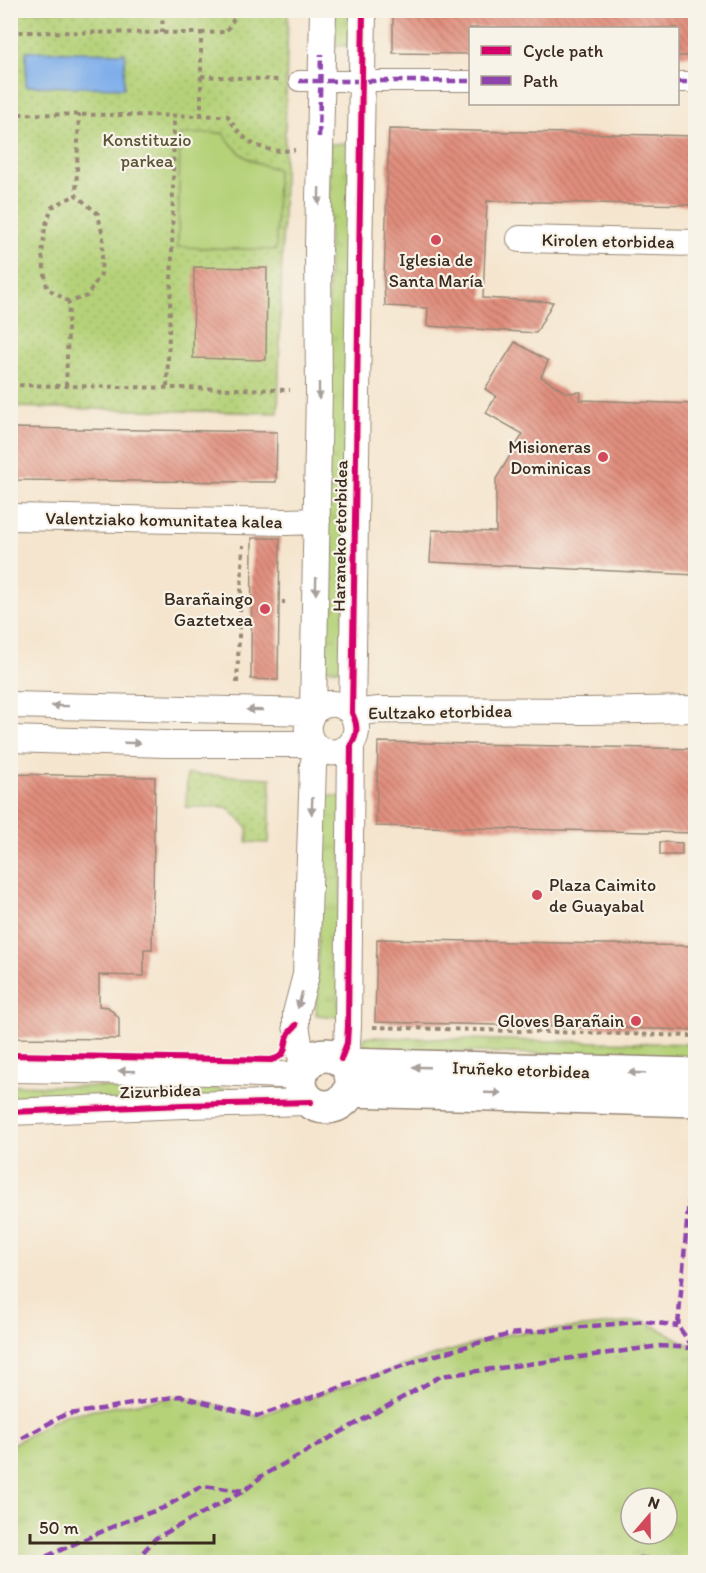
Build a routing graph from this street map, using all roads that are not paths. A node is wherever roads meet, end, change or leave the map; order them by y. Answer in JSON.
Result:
{"nodes":[{"id":1,"x":323,"y":10,"type":"edge"},
{"id":2,"x":363,"y":10,"type":"edge"},
{"id":3,"x":310,"y":81,"type":"junction"},
{"id":4,"x":361,"y":81,"type":"junction"},
{"id":5,"x":469,"y":81,"type":"edge"},
{"id":6,"x":679,"y":82,"type":"edge"},
{"id":7,"x":696,"y":82,"type":"edge"},
{"id":8,"x":520,"y":238,"type":"dead end"},
{"id":9,"x":696,"y":243,"type":"edge"},
{"id":10,"x":10,"y":517,"type":"edge"},
{"id":11,"x":317,"y":521,"type":"junction"},
{"id":12,"x":10,"y":705,"type":"edge"},
{"id":13,"x":696,"y":709,"type":"edge"},
{"id":14,"x":313,"y":712,"type":"junction"},
{"id":15,"x":352,"y":713,"type":"junction"},
{"id":16,"x":10,"y":739,"type":"edge"},
{"id":17,"x":351,"y":745,"type":"junction"},
{"id":18,"x":315,"y":746,"type":"junction"},
{"id":19,"x":10,"y":1069,"type":"edge"},
{"id":20,"x":346,"y":1071,"type":"junction"},
{"id":21,"x":696,"y":1075,"type":"edge"},
{"id":22,"x":304,"y":1082,"type":"junction"},
{"id":23,"x":696,"y":1100,"type":"edge"},
{"id":24,"x":10,"y":1112,"type":"edge"}],
"edges":[{"from":1,"to":3,"type":"street","name":"Haraneko etorbidea"},
{"from":2,"to":4,"type":"street","name":"Haraneko etorbidea"},
{"from":3,"to":4,"type":"street"},
{"from":3,"to":11,"type":"street","name":"Haraneko etorbidea","one_way":true},
{"from":4,"to":5,"type":"street"},
{"from":4,"to":15,"type":"street","name":"Haraneko etorbidea"},
{"from":6,"to":7,"type":"street"},
{"from":8,"to":9,"type":"street","name":"Kirolen etorbidea"},
{"from":10,"to":11,"type":"street","name":"Valentziako komunitatea kalea"},
{"from":11,"to":14,"type":"street","name":"Haraneko etorbidea","one_way":true},
{"from":14,"to":12,"type":"street","name":"Eultzako etorbidea","one_way":true},
{"from":13,"to":15,"type":"street","name":"Eultzako etorbidea"},
{"from":14,"to":15,"type":"street","name":"Eultzako etorbidea"},
{"from":14,"to":18,"type":"street","name":"Haraneko etorbidea"},
{"from":15,"to":17,"type":"street","name":"Haraneko etorbidea"},
{"from":16,"to":18,"type":"street","one_way":true},
{"from":17,"to":18,"type":"street"},
{"from":17,"to":20,"type":"street","name":"Haraneko etorbidea"},
{"from":18,"to":22,"type":"street","name":"Haraneko etorbidea","one_way":true},
{"from":22,"to":19,"type":"street","one_way":true},
{"from":21,"to":20,"type":"street","name":"Iruñeko etorbidea","one_way":true},
{"from":20,"to":22,"type":"street"},
{"from":20,"to":22,"type":"street"},
{"from":20,"to":23,"type":"street","name":"Iruñeko etorbidea","one_way":true},
{"from":22,"to":24,"type":"street","name":"Zizurbidea"}]}
